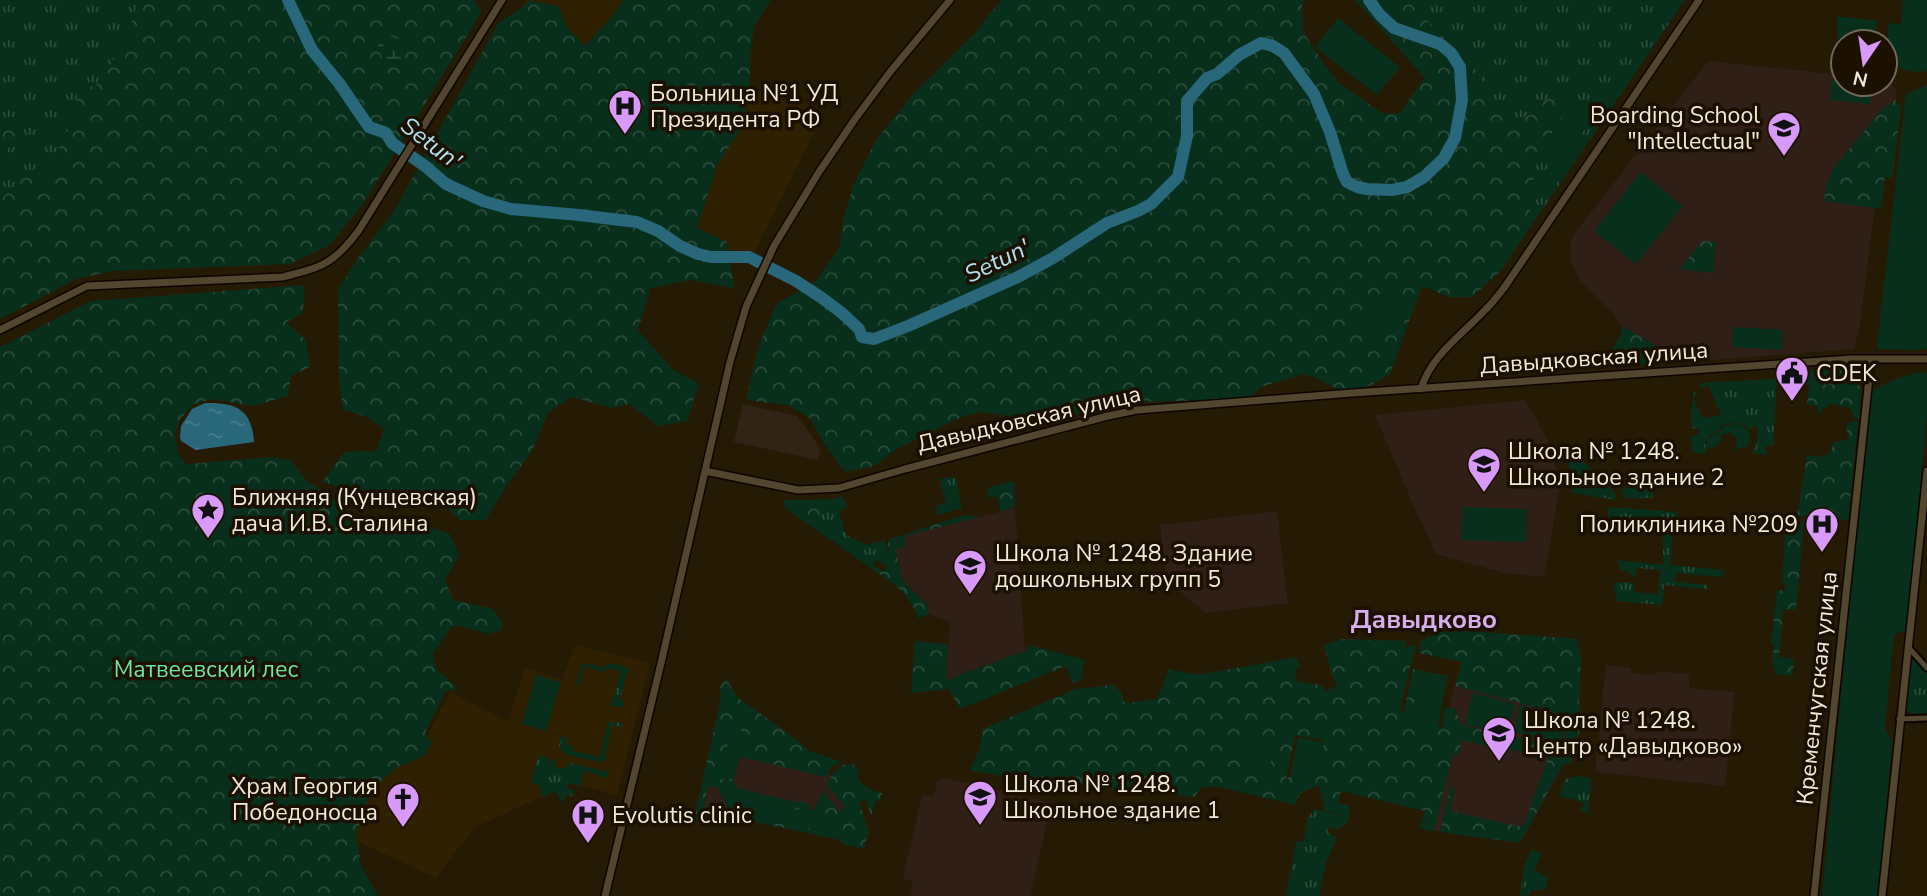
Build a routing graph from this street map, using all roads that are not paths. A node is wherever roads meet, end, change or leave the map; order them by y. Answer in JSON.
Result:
{"nodes":[{"id":1,"x":502,"y":0,"type":"edge"},
{"id":2,"x":950,"y":0,"type":"edge"},
{"id":3,"x":1699,"y":0,"type":"edge"},
{"id":4,"x":0,"y":330,"type":"edge"},
{"id":5,"x":1871,"y":359,"type":"junction"},
{"id":6,"x":1927,"y":359,"type":"edge"},
{"id":7,"x":1421,"y":389,"type":"junction"},
{"id":8,"x":705,"y":471,"type":"junction"},
{"id":9,"x":1927,"y":471,"type":"edge"},
{"id":10,"x":1907,"y":646,"type":"junction"},
{"id":11,"x":1927,"y":668,"type":"edge"},
{"id":12,"x":1927,"y":718,"type":"edge"},
{"id":13,"x":1899,"y":719,"type":"junction"},
{"id":14,"x":605,"y":896,"type":"edge"},
{"id":15,"x":1814,"y":896,"type":"edge"},
{"id":16,"x":1882,"y":896,"type":"edge"}],
"edges":[{"from":1,"to":4,"type":"street"},
{"from":2,"to":8,"type":"street"},
{"from":3,"to":7,"type":"street"},
{"from":5,"to":6,"type":"street","name":"Давыдковская улица"},
{"from":5,"to":7,"type":"street","name":"Давыдковская улица"},
{"from":5,"to":15,"type":"street","name":"Кременчугская улица"},
{"from":7,"to":8,"type":"street","name":"Давыдковская улица"},
{"from":8,"to":14,"type":"street"},
{"from":9,"to":10,"type":"street"},
{"from":10,"to":11,"type":"street"},
{"from":10,"to":13,"type":"street"},
{"from":12,"to":13,"type":"street"},
{"from":13,"to":16,"type":"street"}]}
